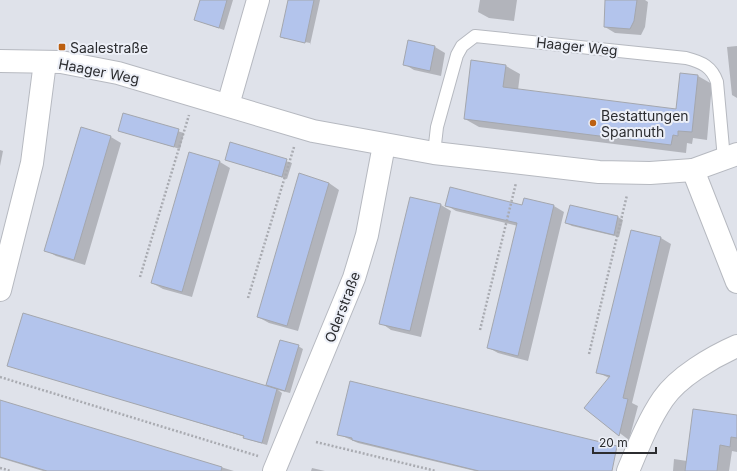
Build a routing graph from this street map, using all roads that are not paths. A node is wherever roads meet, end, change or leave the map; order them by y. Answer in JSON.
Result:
{"nodes":[{"id":1,"x":258,"y":0,"type":"edge"},
{"id":2,"x":0,"y":61,"type":"edge"},
{"id":3,"x":45,"y":62,"type":"junction"},
{"id":4,"x":228,"y":105,"type":"junction"},
{"id":5,"x":384,"y":144,"type":"junction"},
{"id":6,"x":434,"y":152,"type":"junction"},
{"id":7,"x":730,"y":157,"type":"edge"},
{"id":8,"x":692,"y":170,"type":"junction"},
{"id":9,"x":737,"y":282,"type":"edge"},
{"id":10,"x":0,"y":290,"type":"edge"},
{"id":11,"x":737,"y":346,"type":"edge"},
{"id":12,"x":276,"y":466,"type":"edge"},
{"id":13,"x":628,"y":471,"type":"edge"}],
"edges":[{"from":1,"to":4,"type":"street"},
{"from":2,"to":3,"type":"street","name":"Haager Weg"},
{"from":3,"to":4,"type":"street","name":"Haager Weg"},
{"from":3,"to":10,"type":"street"},
{"from":4,"to":5,"type":"street","name":"Haager Weg"},
{"from":5,"to":6,"type":"street","name":"Haager Weg"},
{"from":5,"to":12,"type":"street","name":"Oderstraße"},
{"from":6,"to":7,"type":"lane","name":"Haager Weg"},
{"from":6,"to":8,"type":"street","name":"Haager Weg"},
{"from":7,"to":8,"type":"street","name":"Haager Weg"},
{"from":8,"to":9,"type":"street"},
{"from":11,"to":13,"type":"street"}]}
